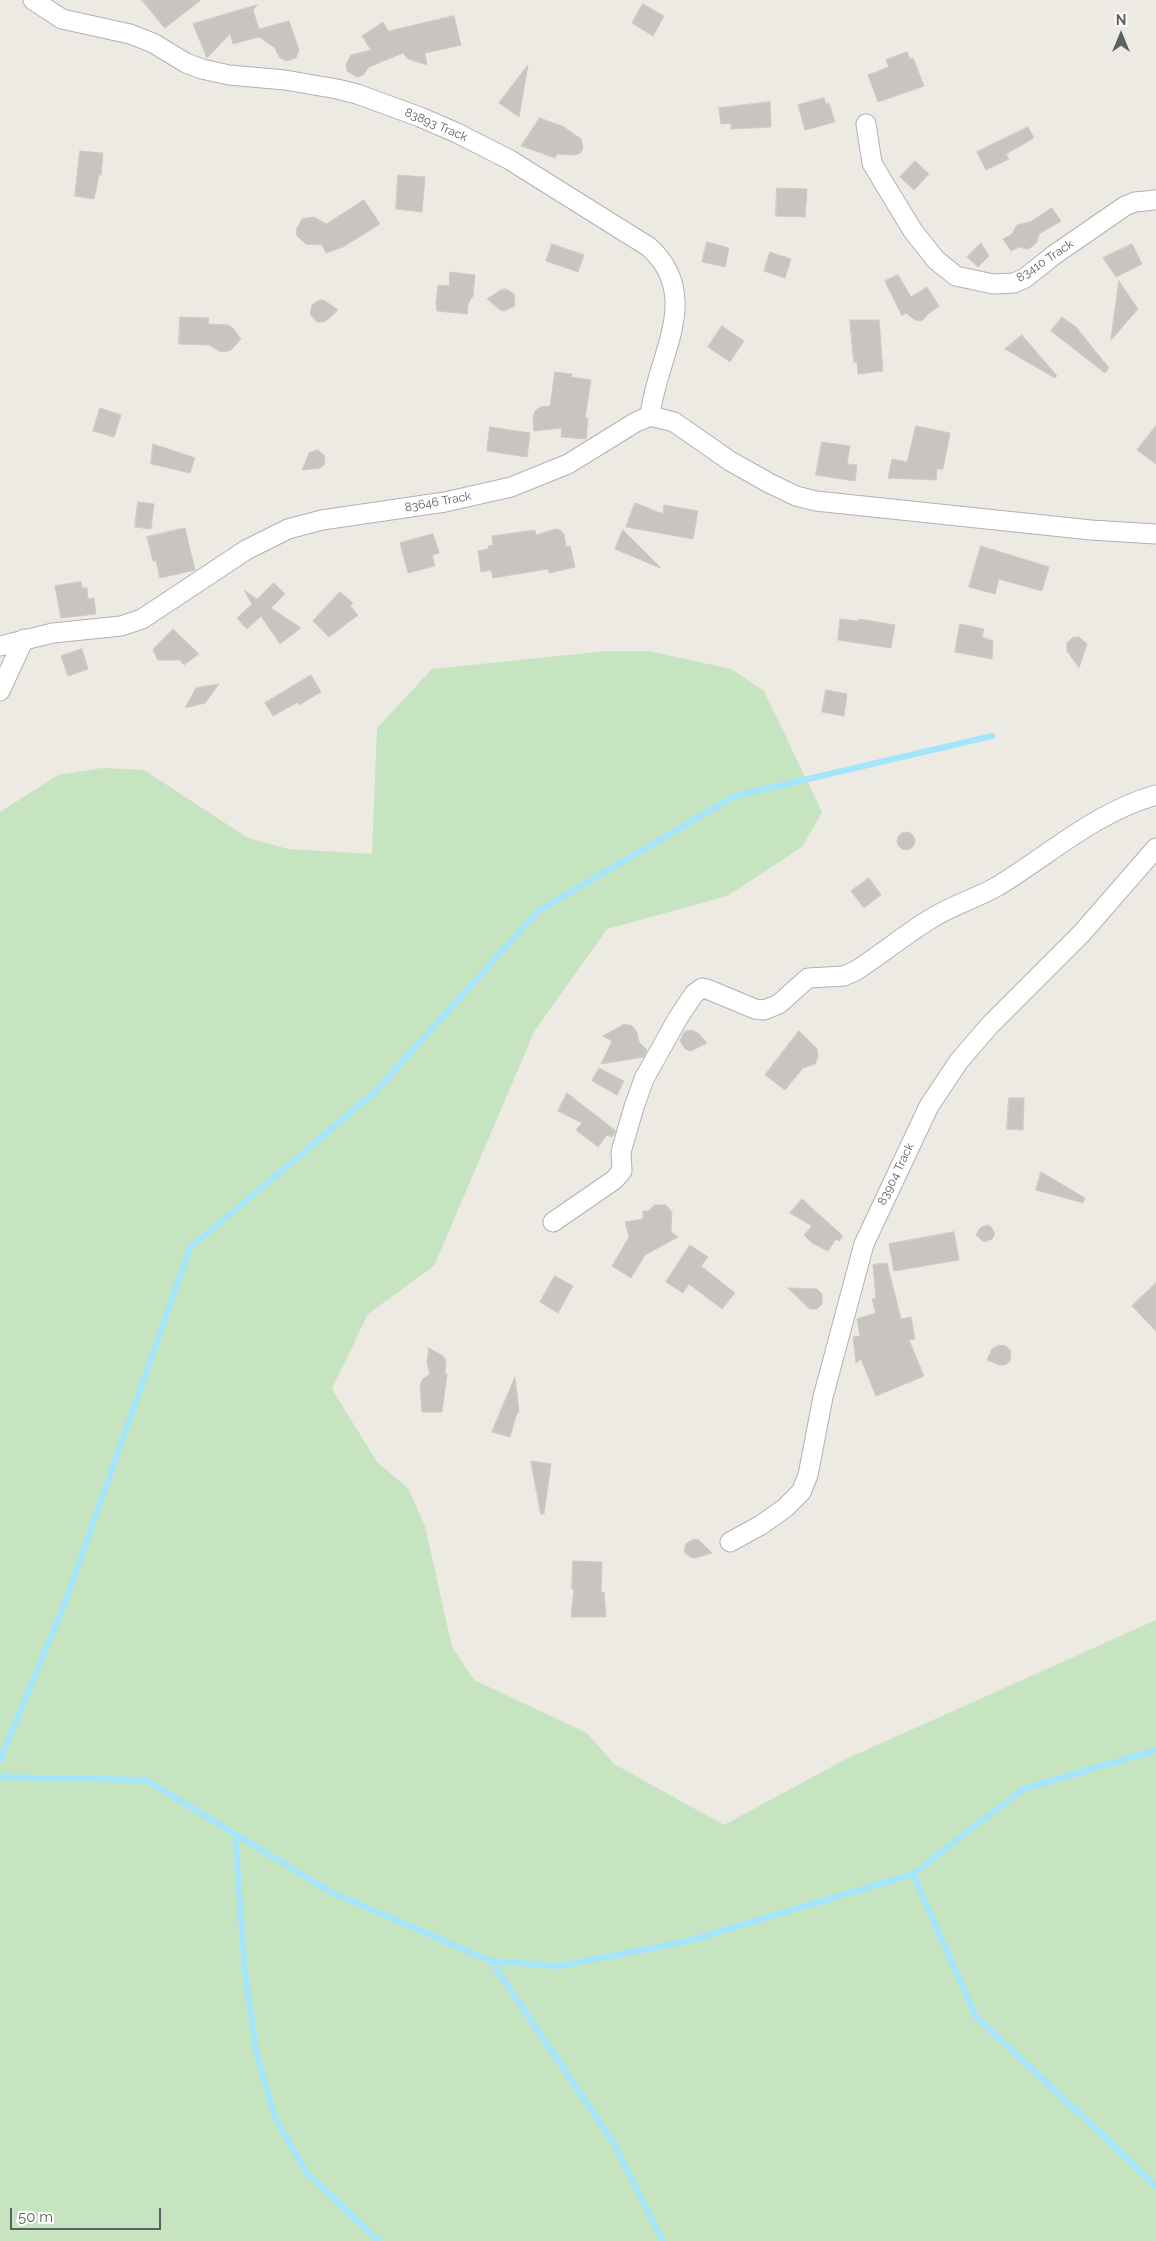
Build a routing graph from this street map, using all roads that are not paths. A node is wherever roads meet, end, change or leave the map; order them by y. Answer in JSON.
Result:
{"nodes":[{"id":1,"x":32,"y":0,"type":"edge"},
{"id":2,"x":866,"y":124,"type":"dead end"},
{"id":3,"x":1156,"y":200,"type":"edge"},
{"id":4,"x":650,"y":416,"type":"junction"},
{"id":5,"x":1156,"y":534,"type":"edge"},
{"id":6,"x":24,"y":639,"type":"junction"},
{"id":7,"x":0,"y":646,"type":"edge"},
{"id":8,"x":0,"y":691,"type":"edge"},
{"id":9,"x":1156,"y":795,"type":"edge"},
{"id":10,"x":1156,"y":848,"type":"edge"},
{"id":11,"x":553,"y":1222,"type":"dead end"},
{"id":12,"x":730,"y":1542,"type":"dead end"}],
"edges":[{"from":1,"to":4,"type":"street","name":"83893 Track"},
{"from":2,"to":3,"type":"street","name":"83410 Track"},
{"from":4,"to":5,"type":"street"},
{"from":4,"to":6,"type":"street","name":"83646 Track"},
{"from":6,"to":7,"type":"street","name":"83646 Track"},
{"from":6,"to":8,"type":"street"},
{"from":9,"to":11,"type":"street"},
{"from":10,"to":12,"type":"street","name":"83904 Track"}]}
